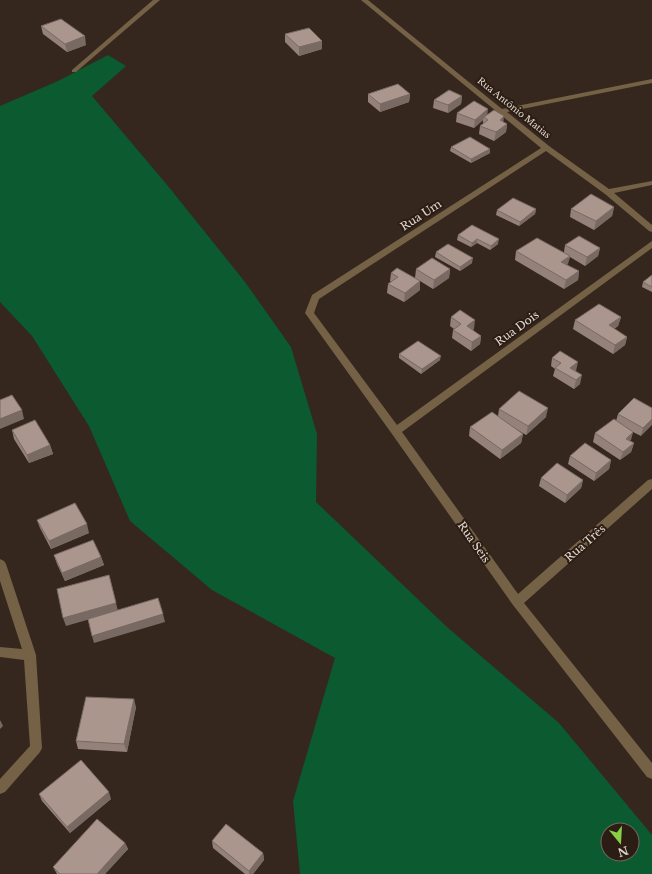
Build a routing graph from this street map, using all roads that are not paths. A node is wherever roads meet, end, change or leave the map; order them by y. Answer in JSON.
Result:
{"nodes":[{"id":1,"x":157,"y":0,"type":"edge"},
{"id":2,"x":364,"y":0,"type":"edge"},
{"id":3,"x":74,"y":71,"type":"dead end"},
{"id":4,"x":652,"y":81,"type":"edge"},
{"id":5,"x":502,"y":111,"type":"junction"},
{"id":6,"x":546,"y":148,"type":"junction"},
{"id":7,"x":652,"y":183,"type":"edge"},
{"id":8,"x":608,"y":192,"type":"junction"},
{"id":9,"x":652,"y":229,"type":"edge"},
{"id":10,"x":652,"y":244,"type":"edge"},
{"id":11,"x":312,"y":304,"type":"joint"},
{"id":12,"x":396,"y":431,"type":"junction"},
{"id":13,"x":652,"y":484,"type":"edge"},
{"id":14,"x":0,"y":564,"type":"edge"},
{"id":15,"x":517,"y":602,"type":"junction"},
{"id":16,"x":0,"y":652,"type":"edge"},
{"id":17,"x":30,"y":655,"type":"junction"},
{"id":18,"x":652,"y":773,"type":"edge"},
{"id":19,"x":0,"y":788,"type":"edge"}],
"edges":[{"from":1,"to":3,"type":"street"},
{"from":2,"to":5,"type":"street","name":"Rua Antônio Matias"},
{"from":4,"to":5,"type":"street"},
{"from":5,"to":6,"type":"street","name":"Rua Antônio Matias"},
{"from":6,"to":8,"type":"street","name":"Rua Antônio Matias"},
{"from":6,"to":11,"type":"street","name":"Rua Um"},
{"from":7,"to":8,"type":"street"},
{"from":8,"to":9,"type":"street","name":"Rua Antônio Matias"},
{"from":10,"to":12,"type":"street","name":"Rua Dois"},
{"from":11,"to":12,"type":"street","name":"Rua Seis"},
{"from":12,"to":15,"type":"street","name":"Rua Seis"},
{"from":13,"to":15,"type":"street","name":"Rua Três"},
{"from":14,"to":17,"type":"street"},
{"from":15,"to":18,"type":"street","name":"Rua Seis"},
{"from":16,"to":17,"type":"street"},
{"from":17,"to":19,"type":"street"}]}
